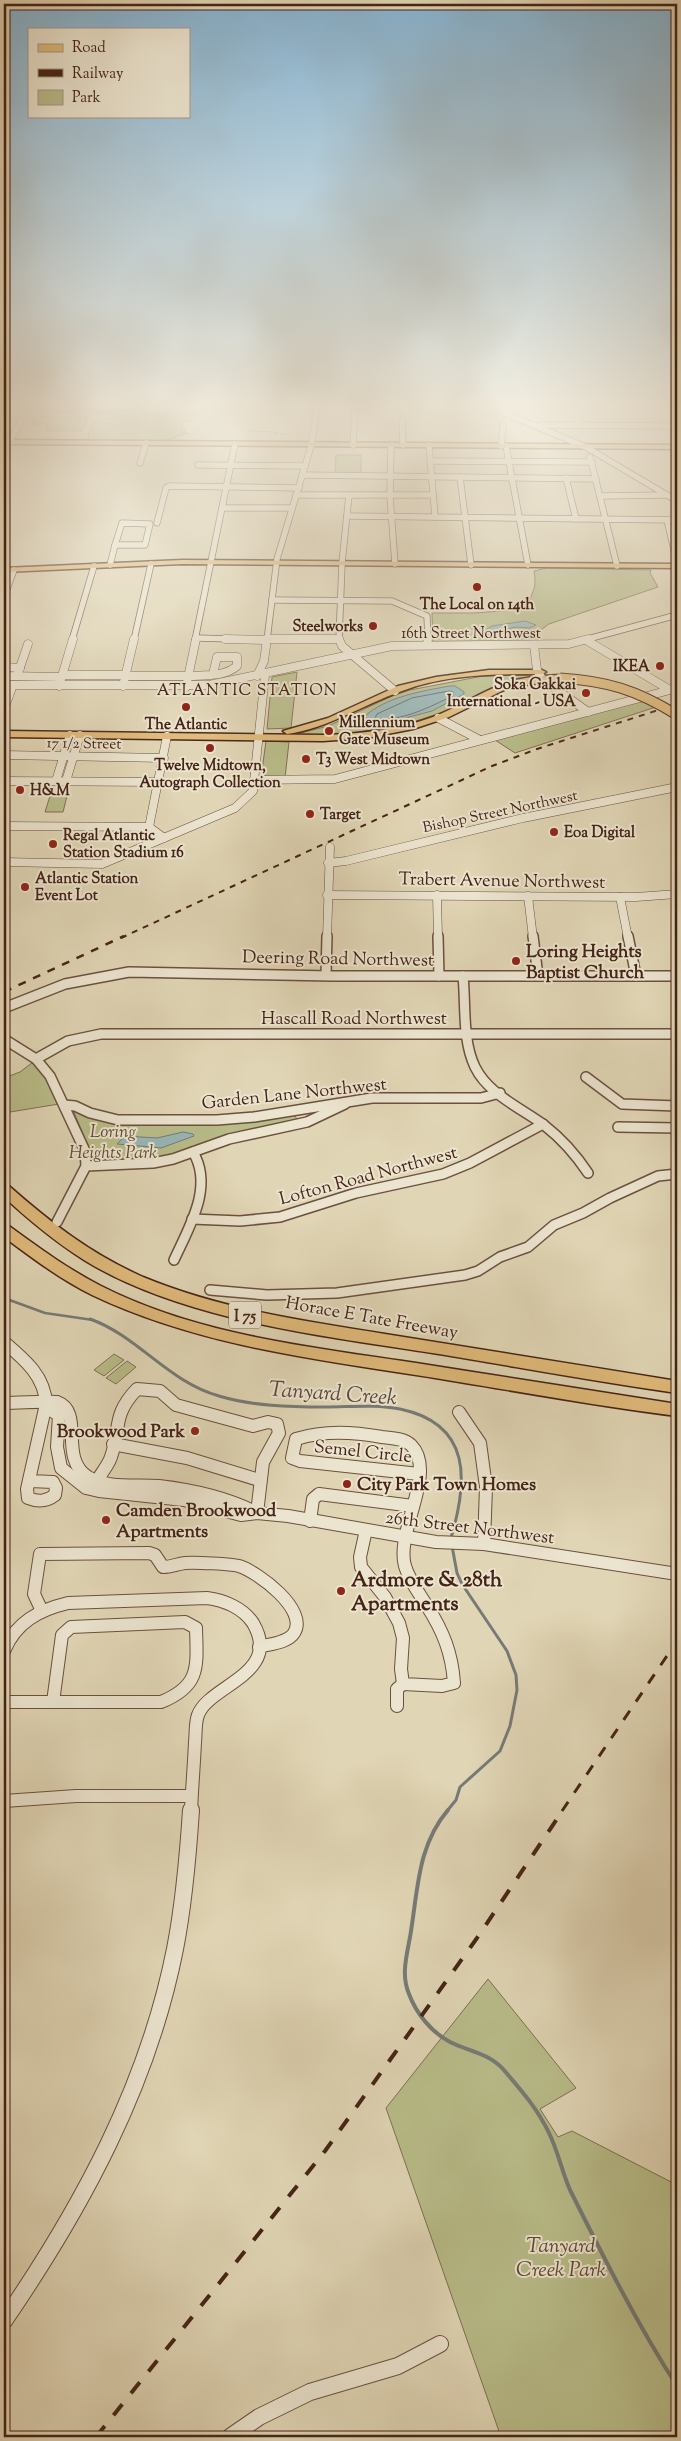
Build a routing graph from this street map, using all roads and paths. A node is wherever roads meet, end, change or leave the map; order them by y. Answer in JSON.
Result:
{"nodes":[{"id":1,"x":219,"y":522,"type":"edge"},
{"id":2,"x":288,"y":522,"type":"edge"},
{"id":3,"x":346,"y":522,"type":"edge"},
{"id":4,"x":392,"y":522,"type":"edge"},
{"id":5,"x":466,"y":522,"type":"edge"},
{"id":6,"x":522,"y":522,"type":"edge"},
{"id":7,"x":607,"y":522,"type":"edge"},
{"id":8,"x":667,"y":522,"type":"edge"},
{"id":9,"x":116,"y":545,"type":"junction"},
{"id":10,"x":212,"y":562,"type":"junction"},
{"id":11,"x":276,"y":563,"type":"junction"},
{"id":12,"x":151,"y":564,"type":"junction"},
{"id":13,"x":342,"y":564,"type":"junction"},
{"id":14,"x":395,"y":564,"type":"junction"},
{"id":15,"x":110,"y":565,"type":"junction"},
{"id":16,"x":471,"y":565,"type":"junction"},
{"id":17,"x":528,"y":565,"type":"junction"},
{"id":18,"x":677,"y":565,"type":"edge"},
{"id":19,"x":94,"y":566,"type":"junction"},
{"id":20,"x":617,"y":566,"type":"junction"},
{"id":21,"x":4,"y":570,"type":"edge"},
{"id":22,"x":14,"y":570,"type":"junction"},
{"id":23,"x":4,"y":597,"type":"edge"},
{"id":24,"x":272,"y":600,"type":"junction"},
{"id":25,"x":341,"y":601,"type":"junction"},
{"id":26,"x":677,"y":615,"type":"edge"},
{"id":27,"x":197,"y":638,"type":"junction"},
{"id":28,"x":267,"y":640,"type":"junction"},
{"id":29,"x":339,"y":640,"type":"junction"},
{"id":30,"x":586,"y":640,"type":"junction"},
{"id":31,"x":28,"y":644,"type":"dead end"},
{"id":32,"x":427,"y":644,"type":"junction"},
{"id":33,"x":534,"y":645,"type":"junction"},
{"id":34,"x":354,"y":655,"type":"junction"},
{"id":35,"x":264,"y":662,"type":"junction"},
{"id":36,"x":4,"y":667,"type":"edge"},
{"id":37,"x":281,"y":671,"type":"junction"},
{"id":38,"x":213,"y":674,"type":"dead end"},
{"id":39,"x":125,"y":675,"type":"junction"},
{"id":40,"x":265,"y":675,"type":"junction"},
{"id":41,"x":540,"y":675,"type":"junction"},
{"id":42,"x":560,"y":675,"type":"junction"},
{"id":43,"x":4,"y":676,"type":"edge"},
{"id":44,"x":62,"y":676,"type":"junction"},
{"id":45,"x":189,"y":676,"type":"junction"},
{"id":46,"x":256,"y":676,"type":"junction"},
{"id":47,"x":241,"y":683,"type":"junction"},
{"id":48,"x":4,"y":685,"type":"edge"},
{"id":49,"x":59,"y":686,"type":"junction"},
{"id":50,"x":123,"y":686,"type":"junction"},
{"id":51,"x":186,"y":687,"type":"junction"},
{"id":52,"x":9,"y":688,"type":"edge"},
{"id":53,"x":264,"y":688,"type":"junction"},
{"id":54,"x":395,"y":691,"type":"junction"},
{"id":55,"x":677,"y":705,"type":"edge"},
{"id":56,"x":4,"y":709,"type":"edge"},
{"id":57,"x":588,"y":712,"type":"junction"},
{"id":58,"x":677,"y":715,"type":"edge"},
{"id":59,"x":438,"y":718,"type":"junction"},
{"id":60,"x":4,"y":728,"type":"edge"},
{"id":61,"x":4,"y":734,"type":"edge"},
{"id":62,"x":259,"y":734,"type":"junction"},
{"id":63,"x":70,"y":735,"type":"junction"},
{"id":64,"x":80,"y":735,"type":"junction"},
{"id":65,"x":168,"y":736,"type":"junction"},
{"id":66,"x":480,"y":740,"type":"junction"},
{"id":67,"x":4,"y":755,"type":"edge"},
{"id":68,"x":64,"y":756,"type":"junction"},
{"id":69,"x":74,"y":756,"type":"junction"},
{"id":70,"x":164,"y":758,"type":"junction"},
{"id":71,"x":254,"y":780,"type":"junction"},
{"id":72,"x":4,"y":781,"type":"edge"},
{"id":73,"x":56,"y":781,"type":"junction"},
{"id":74,"x":66,"y":781,"type":"junction"},
{"id":75,"x":159,"y":782,"type":"junction"},
{"id":76,"x":677,"y":786,"type":"edge"},
{"id":77,"x":4,"y":826,"type":"edge"},
{"id":78,"x":149,"y":827,"type":"junction"},
{"id":79,"x":164,"y":838,"type":"junction"},
{"id":80,"x":330,"y":847,"type":"dead end"},
{"id":81,"x":4,"y":862,"type":"edge"},
{"id":82,"x":328,"y":863,"type":"junction"},
{"id":83,"x":677,"y":894,"type":"edge"},
{"id":84,"x":437,"y":895,"type":"junction"},
{"id":85,"x":327,"y":896,"type":"junction"},
{"id":86,"x":528,"y":896,"type":"junction"},
{"id":87,"x":620,"y":897,"type":"junction"},
{"id":88,"x":326,"y":975,"type":"junction"},
{"id":89,"x":439,"y":976,"type":"junction"},
{"id":90,"x":463,"y":976,"type":"junction"},
{"id":91,"x":538,"y":976,"type":"junction"},
{"id":92,"x":636,"y":976,"type":"junction"},
{"id":93,"x":677,"y":976,"type":"edge"},
{"id":94,"x":4,"y":1008,"type":"edge"},
{"id":95,"x":468,"y":1034,"type":"junction"},
{"id":96,"x":677,"y":1034,"type":"edge"},
{"id":97,"x":4,"y":1039,"type":"edge"},
{"id":98,"x":36,"y":1059,"type":"junction"},
{"id":99,"x":586,"y":1077,"type":"dead end"},
{"id":100,"x":500,"y":1093,"type":"junction"},
{"id":101,"x":354,"y":1100,"type":"junction"},
{"id":102,"x":64,"y":1105,"type":"junction"},
{"id":103,"x":677,"y":1106,"type":"edge"},
{"id":104,"x":297,"y":1109,"type":"junction"},
{"id":105,"x":307,"y":1122,"type":"junction"},
{"id":106,"x":543,"y":1124,"type":"junction"},
{"id":107,"x":618,"y":1127,"type":"dead end"},
{"id":108,"x":677,"y":1128,"type":"edge"},
{"id":109,"x":193,"y":1152,"type":"junction"},
{"id":110,"x":86,"y":1166,"type":"junction"},
{"id":111,"x":588,"y":1173,"type":"dead end"},
{"id":112,"x":677,"y":1174,"type":"edge"},
{"id":113,"x":4,"y":1189,"type":"edge"},
{"id":114,"x":192,"y":1219,"type":"junction"},
{"id":115,"x":57,"y":1222,"type":"dead end"},
{"id":116,"x":4,"y":1230,"type":"edge"},
{"id":117,"x":4,"y":1240,"type":"edge"},
{"id":118,"x":34,"y":1255,"type":"junction"},
{"id":119,"x":174,"y":1260,"type":"dead end"},
{"id":120,"x":210,"y":1290,"type":"dead end"},
{"id":121,"x":4,"y":1342,"type":"edge"},
{"id":122,"x":518,"y":1362,"type":"junction"},
{"id":123,"x":677,"y":1376,"type":"edge"},
{"id":124,"x":677,"y":1387,"type":"edge"},
{"id":125,"x":4,"y":1403,"type":"edge"},
{"id":126,"x":46,"y":1404,"type":"junction"},
{"id":127,"x":677,"y":1410,"type":"edge"},
{"id":128,"x":459,"y":1412,"type":"dead end"},
{"id":129,"x":113,"y":1444,"type":"junction"},
{"id":130,"x":419,"y":1474,"type":"junction"},
{"id":131,"x":30,"y":1480,"type":"dead end"},
{"id":132,"x":259,"y":1480,"type":"junction"},
{"id":133,"x":97,"y":1481,"type":"junction"},
{"id":134,"x":413,"y":1506,"type":"junction"},
{"id":135,"x":257,"y":1513,"type":"junction"},
{"id":136,"x":310,"y":1520,"type":"junction"},
{"id":137,"x":366,"y":1530,"type":"junction"},
{"id":138,"x":406,"y":1537,"type":"junction"},
{"id":139,"x":484,"y":1544,"type":"junction"},
{"id":140,"x":677,"y":1574,"type":"edge"},
{"id":141,"x":42,"y":1611,"type":"junction"},
{"id":142,"x":4,"y":1647,"type":"edge"},
{"id":143,"x":259,"y":1647,"type":"junction"},
{"id":144,"x":402,"y":1684,"type":"junction"},
{"id":145,"x":4,"y":1702,"type":"edge"},
{"id":146,"x":53,"y":1702,"type":"junction"},
{"id":147,"x":397,"y":1706,"type":"dead end"},
{"id":148,"x":191,"y":1796,"type":"junction"},
{"id":149,"x":4,"y":1801,"type":"edge"},
{"id":150,"x":4,"y":2321,"type":"edge"},
{"id":151,"x":440,"y":2344,"type":"dead end"},
{"id":152,"x":230,"y":2437,"type":"edge"}],
"edges":[{"from":1,"to":10,"type":"street"},
{"from":2,"to":11,"type":"street"},
{"from":3,"to":13,"type":"street"},
{"from":4,"to":14,"type":"street"},
{"from":5,"to":16,"type":"street"},
{"from":6,"to":17,"type":"street"},
{"from":7,"to":20,"type":"street"},
{"from":8,"to":18,"type":"street"},
{"from":9,"to":9,"type":"street"},
{"from":9,"to":15,"type":"street"},
{"from":10,"to":11,"type":"main road"},
{"from":10,"to":12,"type":"main road"},
{"from":10,"to":27,"type":"street"},
{"from":11,"to":13,"type":"main road"},
{"from":11,"to":24,"type":"street"},
{"from":12,"to":15,"type":"main road"},
{"from":12,"to":39,"type":"street"},
{"from":13,"to":14,"type":"main road"},
{"from":13,"to":25,"type":"street"},
{"from":14,"to":16,"type":"main road"},
{"from":15,"to":19,"type":"main road"},
{"from":16,"to":17,"type":"main road"},
{"from":17,"to":20,"type":"main road"},
{"from":18,"to":20,"type":"main road"},
{"from":19,"to":22,"type":"main road"},
{"from":19,"to":44,"type":"street"},
{"from":21,"to":22,"type":"main road"},
{"from":22,"to":23,"type":"street"},
{"from":24,"to":25,"type":"street"},
{"from":24,"to":28,"type":"street"},
{"from":25,"to":29,"type":"street"},
{"from":25,"to":32,"type":"street"},
{"from":26,"to":30,"type":"street","name":"16th Street Northwest"},
{"from":27,"to":28,"type":"street"},
{"from":27,"to":45,"type":"street"},
{"from":28,"to":29,"type":"street"},
{"from":28,"to":35,"type":"street"},
{"from":29,"to":34,"type":"street"},
{"from":30,"to":33,"type":"street","name":"16th Street Northwest"},
{"from":30,"to":57,"type":"street"},
{"from":31,"to":36,"type":"street"},
{"from":32,"to":33,"type":"street","name":"16th Street Northwest"},
{"from":32,"to":34,"type":"street","name":"16th Street Northwest"},
{"from":33,"to":41,"type":"street"},
{"from":34,"to":37,"type":"street","name":"16th Street Northwest"},
{"from":34,"to":54,"type":"street"},
{"from":35,"to":37,"type":"street"},
{"from":35,"to":46,"type":"street"},
{"from":37,"to":40,"type":"street","name":"16th Street Northwest"},
{"from":38,"to":45,"type":"street"},
{"from":39,"to":44,"type":"street"},
{"from":39,"to":45,"type":"street"},
{"from":39,"to":50,"type":"street"},
{"from":40,"to":46,"type":"street","name":"16th Street Northwest"},
{"from":40,"to":47,"type":"street","name":"16th Street Northwest"},
{"from":40,"to":53,"type":"street"},
{"from":41,"to":42,"type":"main road"},
{"from":41,"to":54,"type":"main road"},
{"from":41,"to":57,"type":"street"},
{"from":41,"to":59,"type":"main road"},
{"from":42,"to":55,"type":"main road"},
{"from":42,"to":58,"type":"main road","bridge":true},
{"from":43,"to":44,"type":"street"},
{"from":44,"to":49,"type":"street"},
{"from":45,"to":51,"type":"street"},
{"from":46,"to":51,"type":"street","name":"16th Street Northwest"},
{"from":47,"to":52,"type":"street","name":"16th Street Northwest"},
{"from":47,"to":53,"type":"street"},
{"from":48,"to":52,"type":"street","name":"16th Street Northwest"},
{"from":49,"to":50,"type":"street","name":"16th Street Northwest"},
{"from":49,"to":52,"type":"street","name":"16th Street Northwest"},
{"from":50,"to":51,"type":"street","name":"16th Street Northwest"},
{"from":52,"to":56,"type":"street"},
{"from":53,"to":62,"type":"street"},
{"from":54,"to":62,"type":"main road"},
{"from":57,"to":66,"type":"street"},
{"from":59,"to":62,"type":"main road"},
{"from":59,"to":66,"type":"street"},
{"from":60,"to":62,"type":"main road"},
{"from":61,"to":63,"type":"main road"},
{"from":62,"to":65,"type":"main road"},
{"from":62,"to":71,"type":"street"},
{"from":63,"to":64,"type":"main road"},
{"from":63,"to":68,"type":"street"},
{"from":64,"to":65,"type":"main road"},
{"from":64,"to":69,"type":"street"},
{"from":65,"to":70,"type":"street"},
{"from":66,"to":71,"type":"street"},
{"from":67,"to":68,"type":"street","name":"17 1/2 Street"},
{"from":68,"to":69,"type":"street","name":"17 1/2 Street"},
{"from":68,"to":73,"type":"street"},
{"from":69,"to":70,"type":"street","name":"17 1/2 Street"},
{"from":69,"to":74,"type":"street"},
{"from":70,"to":75,"type":"street"},
{"from":71,"to":79,"type":"street"},
{"from":72,"to":73,"type":"street"},
{"from":73,"to":74,"type":"street"},
{"from":74,"to":75,"type":"street"},
{"from":75,"to":78,"type":"street"},
{"from":76,"to":82,"type":"street","name":"Bishop Street Northwest"},
{"from":77,"to":78,"type":"street"},
{"from":78,"to":79,"type":"street"},
{"from":79,"to":81,"type":"street"},
{"from":80,"to":82,"type":"street"},
{"from":82,"to":85,"type":"street"},
{"from":83,"to":87,"type":"street","name":"Trabert Avenue Northwest"},
{"from":84,"to":85,"type":"street","name":"Trabert Avenue Northwest"},
{"from":84,"to":86,"type":"street","name":"Trabert Avenue Northwest"},
{"from":84,"to":89,"type":"street"},
{"from":85,"to":88,"type":"street"},
{"from":86,"to":87,"type":"street","name":"Trabert Avenue Northwest"},
{"from":86,"to":91,"type":"street"},
{"from":87,"to":92,"type":"street"},
{"from":88,"to":89,"type":"street","name":"Deering Road Northwest"},
{"from":88,"to":94,"type":"street","name":"Deering Road Northwest"},
{"from":89,"to":90,"type":"street","name":"Deering Road Northwest"},
{"from":90,"to":91,"type":"street","name":"Deering Road Northwest"},
{"from":90,"to":95,"type":"street"},
{"from":91,"to":92,"type":"street","name":"Deering Road Northwest"},
{"from":92,"to":93,"type":"street","name":"Deering Road Northwest"},
{"from":95,"to":96,"type":"street","name":"Hascall Road Northwest"},
{"from":95,"to":98,"type":"street","name":"Hascall Road Northwest"},
{"from":95,"to":100,"type":"street"},
{"from":97,"to":98,"type":"street"},
{"from":98,"to":102,"type":"street"},
{"from":99,"to":103,"type":"street"},
{"from":100,"to":101,"type":"street","name":"Garden Lane Northwest"},
{"from":100,"to":106,"type":"street"},
{"from":101,"to":104,"type":"street","name":"Garden Lane Northwest"},
{"from":101,"to":105,"type":"street"},
{"from":102,"to":104,"type":"street","name":"Garden Lane Northwest"},
{"from":102,"to":110,"type":"street"},
{"from":104,"to":105,"type":"street"},
{"from":105,"to":109,"type":"street"},
{"from":106,"to":111,"type":"street"},
{"from":106,"to":114,"type":"street","name":"Lofton Road Northwest"},
{"from":107,"to":108,"type":"street"},
{"from":109,"to":110,"type":"street"},
{"from":109,"to":114,"type":"street"},
{"from":110,"to":115,"type":"street"},
{"from":112,"to":120,"type":"street"},
{"from":113,"to":122,"type":"highway","name":"Horace E Tate Freeway","number":"I 75"},
{"from":114,"to":119,"type":"street"},
{"from":116,"to":118,"type":"highway","number":"I 75"},
{"from":117,"to":118,"type":"highway"},
{"from":118,"to":127,"type":"highway","number":"I 75"},
{"from":121,"to":126,"type":"street"},
{"from":122,"to":123,"type":"highway"},
{"from":122,"to":124,"type":"highway","name":"Horace E Tate Freeway","number":"I 75"},
{"from":125,"to":126,"type":"street","name":"26th Street Northwest"},
{"from":126,"to":131,"type":"street"},
{"from":126,"to":133,"type":"street","name":"26th Street Northwest"},
{"from":126,"to":135,"type":"street","name":"26th Street Northwest"},
{"from":128,"to":139,"type":"street"},
{"from":129,"to":132,"type":"street"},
{"from":129,"to":132,"type":"street"},
{"from":129,"to":133,"type":"street"},
{"from":130,"to":130,"type":"street","name":"Semel Circle"},
{"from":130,"to":134,"type":"street","name":"Semel Circle"},
{"from":132,"to":135,"type":"street"},
{"from":133,"to":135,"type":"street","name":"26th Street Northwest"},
{"from":134,"to":136,"type":"street"},
{"from":134,"to":138,"type":"street","name":"Semel Circle"},
{"from":135,"to":136,"type":"street","name":"26th Street Northwest"},
{"from":136,"to":137,"type":"street","name":"26th Street Northwest"},
{"from":137,"to":138,"type":"street","name":"26th Street Northwest"},
{"from":137,"to":144,"type":"street"},
{"from":138,"to":139,"type":"street","name":"26th Street Northwest"},
{"from":138,"to":144,"type":"street","name":"Semel Circle"},
{"from":139,"to":140,"type":"street","name":"26th Street Northwest"},
{"from":141,"to":142,"type":"street"},
{"from":141,"to":143,"type":"street"},
{"from":141,"to":143,"type":"street"},
{"from":143,"to":148,"type":"street"},
{"from":144,"to":147,"type":"street"},
{"from":145,"to":146,"type":"street"},
{"from":146,"to":146,"type":"street"},
{"from":148,"to":149,"type":"street"},
{"from":148,"to":150,"type":"street"},
{"from":151,"to":152,"type":"street"}]}
